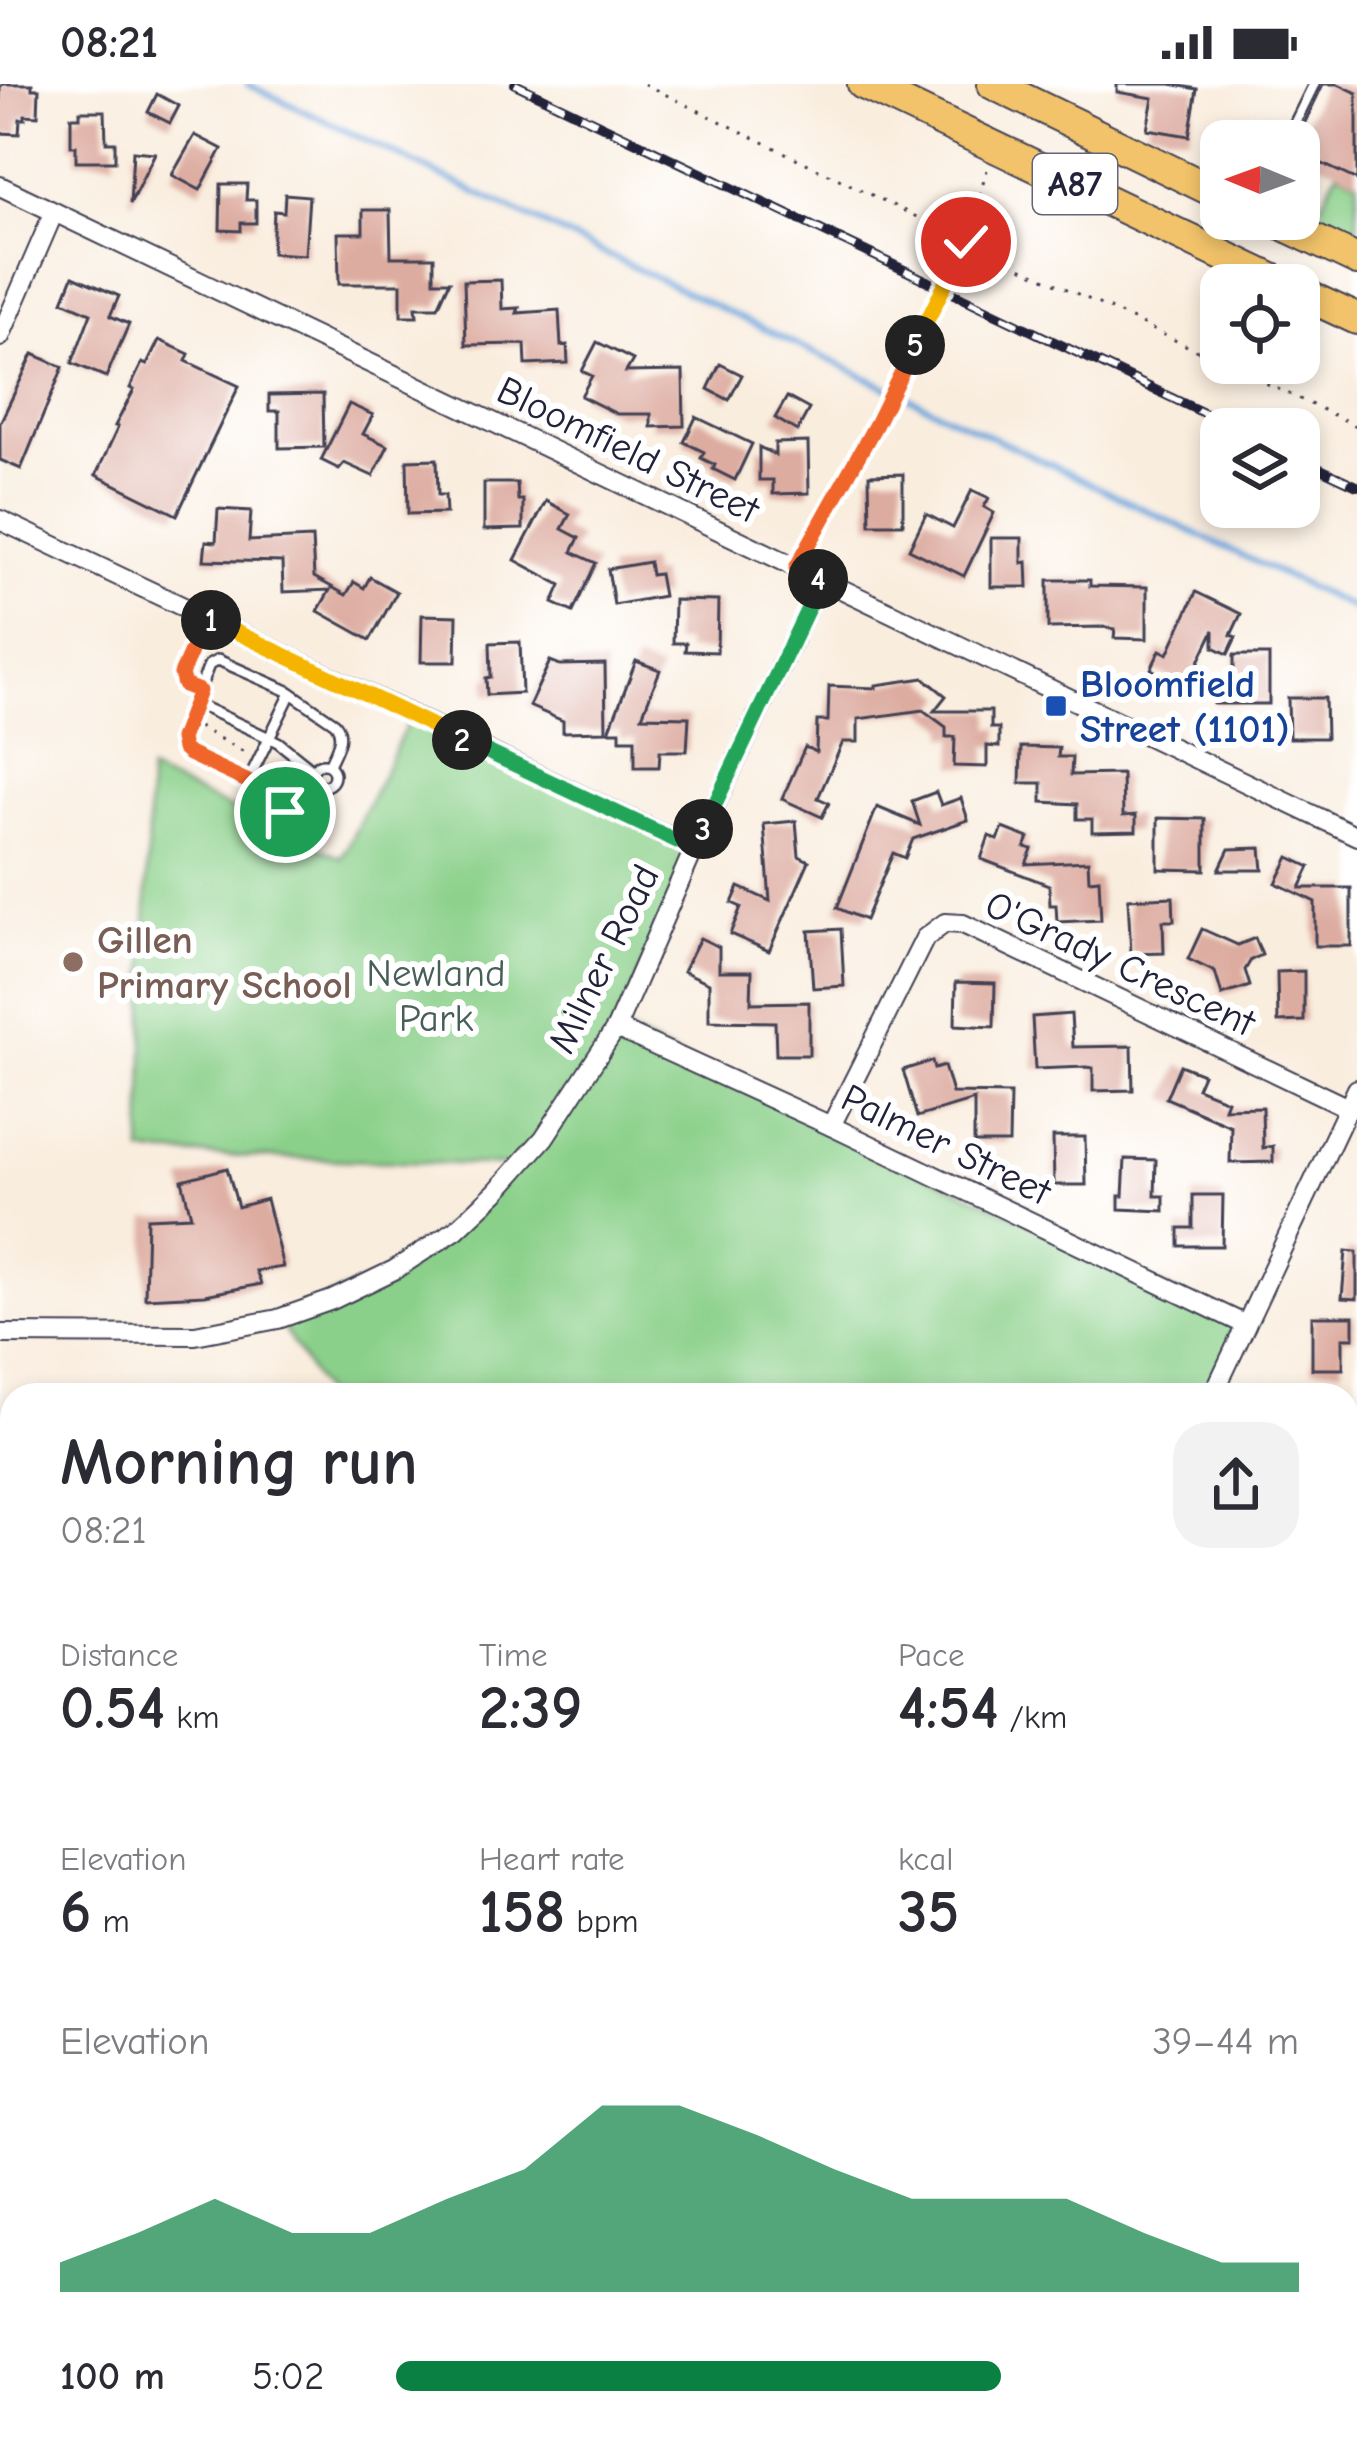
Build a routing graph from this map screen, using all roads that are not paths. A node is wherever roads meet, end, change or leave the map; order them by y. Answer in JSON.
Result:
{"nodes":[{"id":1,"x":863,"y":84,"type":"edge"},
{"id":2,"x":993,"y":84,"type":"edge"},
{"id":3,"x":1313,"y":84,"type":"edge"},
{"id":4,"x":1296,"y":120,"type":"edge"},
{"id":5,"x":1200,"y":185,"type":"edge"},
{"id":6,"x":0,"y":186,"type":"edge"},
{"id":7,"x":54,"y":212,"type":"junction"},
{"id":8,"x":1315,"y":240,"type":"edge"},
{"id":9,"x":1357,"y":260,"type":"edge"},
{"id":10,"x":1242,"y":264,"type":"edge"},
{"id":11,"x":1320,"y":302,"type":"edge"},
{"id":12,"x":1357,"y":320,"type":"edge"},
{"id":13,"x":0,"y":338,"type":"edge"},
{"id":14,"x":0,"y":520,"type":"edge"},
{"id":15,"x":821,"y":581,"type":"junction"},
{"id":16,"x":206,"y":618,"type":"junction"},
{"id":17,"x":199,"y":691,"type":"junction"},
{"id":18,"x":292,"y":693,"type":"junction"},
{"id":19,"x":194,"y":703,"type":"junction"},
{"id":20,"x":269,"y":738,"type":"junction"},
{"id":21,"x":329,"y":765,"type":"junction"},
{"id":22,"x":313,"y":770,"type":"junction"},
{"id":23,"x":248,"y":782,"type":"junction"},
{"id":24,"x":319,"y":785,"type":"junction"},
{"id":25,"x":1357,"y":836,"type":"edge"},
{"id":26,"x":694,"y":849,"type":"junction"},
{"id":27,"x":616,"y":1028,"type":"junction"},
{"id":28,"x":1357,"y":1089,"type":"edge"},
{"id":29,"x":1348,"y":1108,"type":"junction"},
{"id":30,"x":831,"y":1126,"type":"junction"},
{"id":31,"x":1246,"y":1325,"type":"junction"},
{"id":32,"x":0,"y":1334,"type":"edge"},
{"id":33,"x":1219,"y":1383,"type":"edge"}],
"edges":[{"from":1,"to":10,"type":"highway","number":"A87"},
{"from":2,"to":5,"type":"highway","number":"A87"},
{"from":3,"to":4,"type":"lane"},
{"from":6,"to":7,"type":"street","name":"Bloomfield Street"},
{"from":7,"to":13,"type":"street"},
{"from":7,"to":15,"type":"street","name":"Bloomfield Street"},
{"from":8,"to":9,"type":"highway"},
{"from":11,"to":12,"type":"highway"},
{"from":14,"to":16,"type":"street"},
{"from":15,"to":25,"type":"street","name":"Bloomfield Street"},
{"from":15,"to":26,"type":"street","name":"Milner Road"},
{"from":16,"to":17,"type":"lane"},
{"from":16,"to":26,"type":"street"},
{"from":17,"to":18,"type":"lane"},
{"from":17,"to":19,"type":"lane"},
{"from":18,"to":20,"type":"lane"},
{"from":18,"to":21,"type":"lane"},
{"from":19,"to":20,"type":"lane"},
{"from":19,"to":23,"type":"lane"},
{"from":20,"to":22,"type":"lane"},
{"from":20,"to":23,"type":"lane"},
{"from":21,"to":22,"type":"lane"},
{"from":21,"to":24,"type":"lane"},
{"from":22,"to":24,"type":"lane"},
{"from":23,"to":24,"type":"lane"},
{"from":26,"to":27,"type":"street","name":"Milner Road"},
{"from":27,"to":30,"type":"street","name":"Palmer Street"},
{"from":27,"to":32,"type":"street","name":"Milner Road"},
{"from":28,"to":29,"type":"street"},
{"from":29,"to":30,"type":"street","name":"O'Grady Crescent"},
{"from":29,"to":31,"type":"street"},
{"from":30,"to":31,"type":"street","name":"Palmer Street"},
{"from":31,"to":33,"type":"street"}]}
